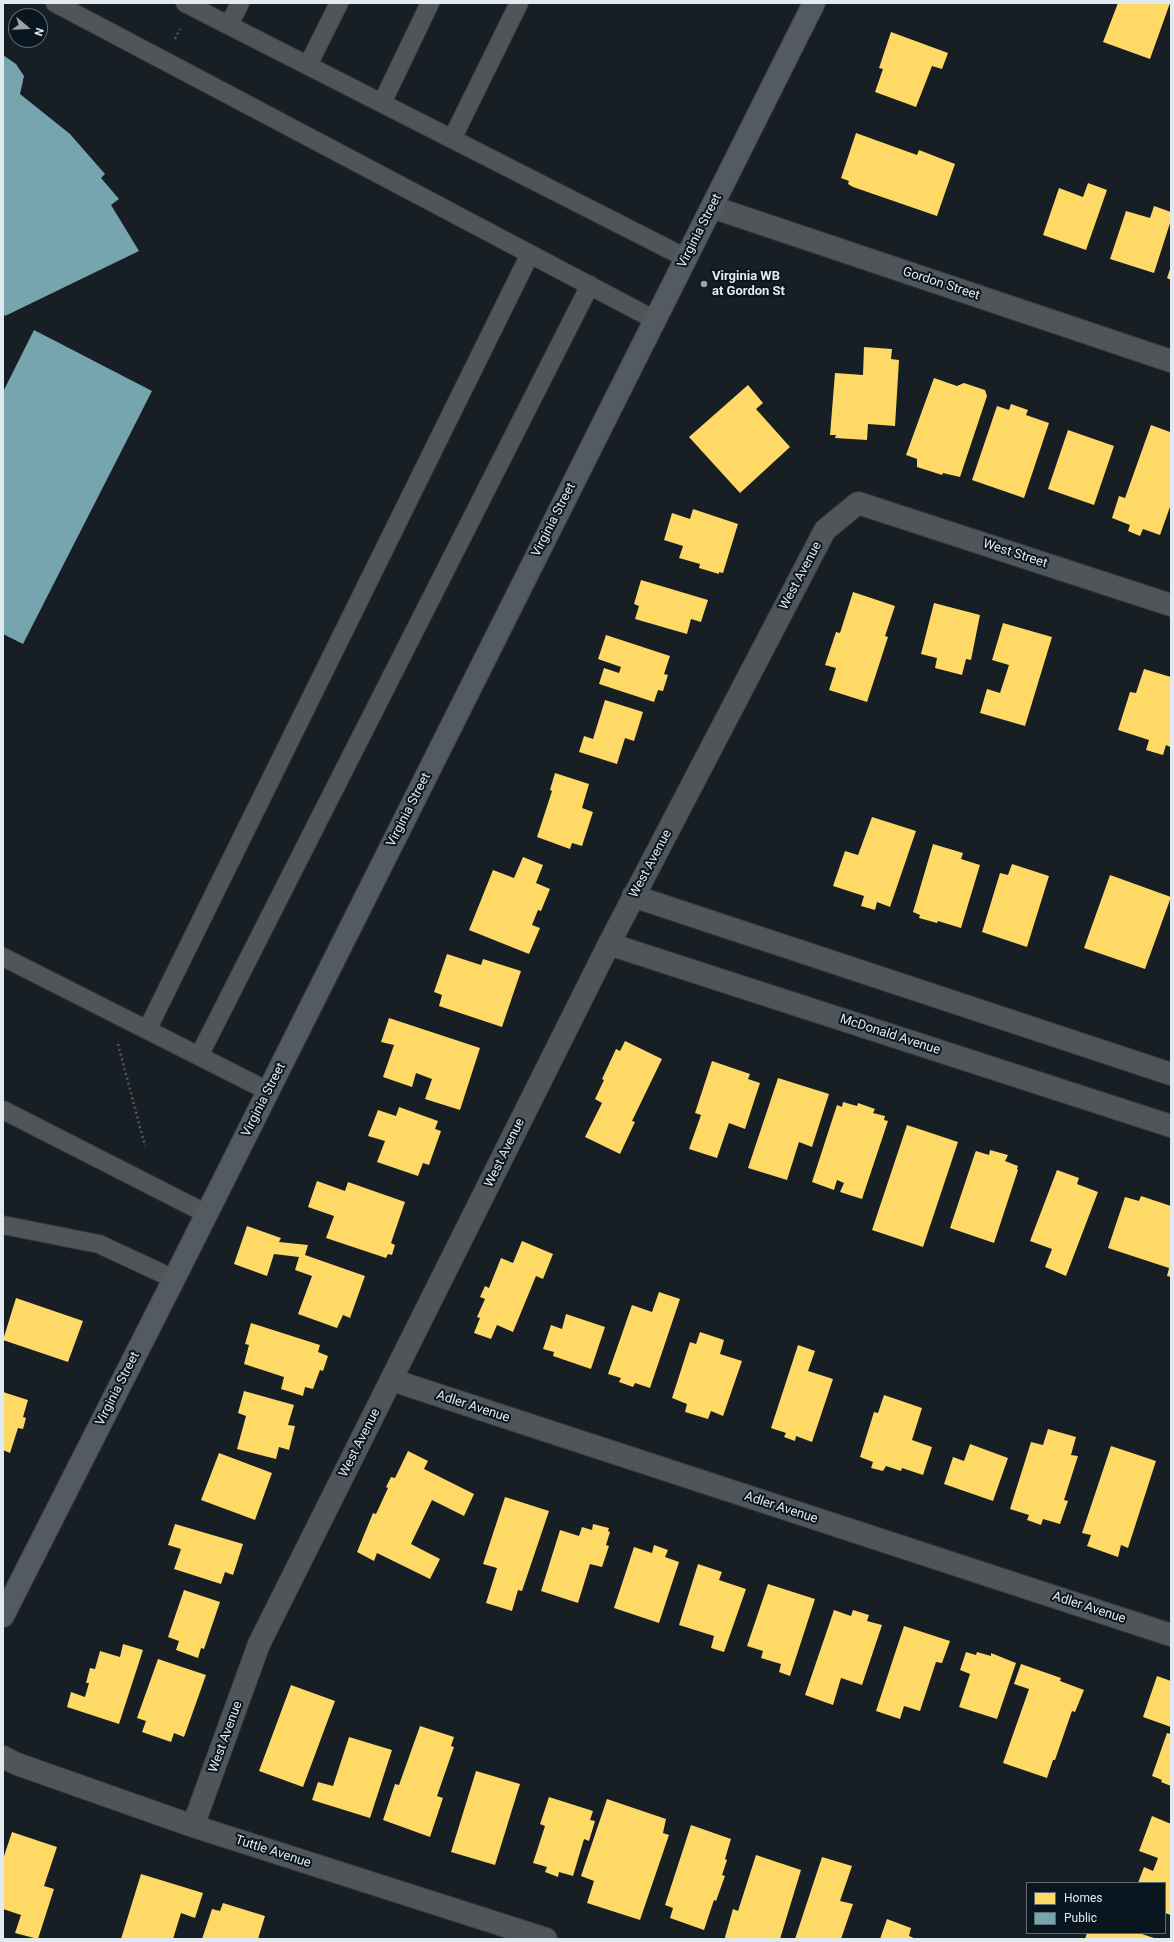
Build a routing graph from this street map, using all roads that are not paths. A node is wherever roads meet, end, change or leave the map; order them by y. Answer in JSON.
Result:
{"nodes":[{"id":1,"x":55,"y":3,"type":"edge"},
{"id":2,"x":185,"y":3,"type":"edge"},
{"id":3,"x":240,"y":3,"type":"edge"},
{"id":4,"x":339,"y":3,"type":"edge"},
{"id":5,"x":430,"y":3,"type":"edge"},
{"id":6,"x":519,"y":3,"type":"edge"},
{"id":7,"x":814,"y":3,"type":"edge"},
{"id":8,"x":229,"y":25,"type":"junction"},
{"id":9,"x":308,"y":65,"type":"junction"},
{"id":10,"x":382,"y":103,"type":"junction"},
{"id":11,"x":452,"y":138,"type":"junction"},
{"id":12,"x":712,"y":207,"type":"junction"},
{"id":13,"x":530,"y":254,"type":"junction"},
{"id":14,"x":686,"y":258,"type":"junction"},
{"id":15,"x":590,"y":285,"type":"junction"},
{"id":16,"x":655,"y":320,"type":"junction"},
{"id":17,"x":1171,"y":360,"type":"edge"},
{"id":18,"x":858,"y":503,"type":"joint"},
{"id":19,"x":1171,"y":605,"type":"edge"},
{"id":20,"x":634,"y":896,"type":"junction"},
{"id":21,"x":609,"y":944,"type":"junction"},
{"id":22,"x":3,"y":957,"type":"edge"},
{"id":23,"x":147,"y":1030,"type":"junction"},
{"id":24,"x":199,"y":1056,"type":"junction"},
{"id":25,"x":1171,"y":1074,"type":"edge"},
{"id":26,"x":268,"y":1091,"type":"junction"},
{"id":27,"x":3,"y":1110,"type":"edge"},
{"id":28,"x":1171,"y":1126,"type":"edge"},
{"id":29,"x":207,"y":1214,"type":"junction"},
{"id":30,"x":3,"y":1225,"type":"edge"},
{"id":31,"x":174,"y":1279,"type":"junction"},
{"id":32,"x":392,"y":1380,"type":"junction"},
{"id":33,"x":3,"y":1616,"type":"edge"},
{"id":34,"x":1171,"y":1635,"type":"edge"},
{"id":35,"x":3,"y":1757,"type":"edge"},
{"id":36,"x":193,"y":1826,"type":"junction"},
{"id":37,"x":546,"y":1939,"type":"edge"}],
"edges":[{"from":1,"to":13,"type":"lane"},
{"from":2,"to":8,"type":"lane"},
{"from":3,"to":8,"type":"lane"},
{"from":4,"to":9,"type":"lane"},
{"from":5,"to":10,"type":"lane"},
{"from":6,"to":11,"type":"lane"},
{"from":7,"to":12,"type":"street","name":"Virginia Street"},
{"from":8,"to":9,"type":"lane"},
{"from":9,"to":10,"type":"lane"},
{"from":10,"to":11,"type":"lane"},
{"from":11,"to":14,"type":"lane"},
{"from":12,"to":14,"type":"street","name":"Virginia Street"},
{"from":12,"to":17,"type":"street","name":"Gordon Street"},
{"from":13,"to":15,"type":"lane"},
{"from":13,"to":23,"type":"lane"},
{"from":14,"to":16,"type":"street","name":"Virginia Street"},
{"from":15,"to":16,"type":"lane"},
{"from":15,"to":24,"type":"lane"},
{"from":16,"to":26,"type":"street","name":"Virginia Street"},
{"from":18,"to":19,"type":"street","name":"West Street"},
{"from":18,"to":20,"type":"street","name":"West Avenue"},
{"from":20,"to":21,"type":"street","name":"West Avenue"},
{"from":20,"to":25,"type":"street"},
{"from":21,"to":28,"type":"street","name":"McDonald Avenue"},
{"from":21,"to":32,"type":"street","name":"West Avenue"},
{"from":22,"to":23,"type":"lane"},
{"from":23,"to":24,"type":"lane"},
{"from":24,"to":26,"type":"lane"},
{"from":26,"to":29,"type":"street","name":"Virginia Street"},
{"from":27,"to":29,"type":"lane"},
{"from":29,"to":31,"type":"street","name":"Virginia Street"},
{"from":30,"to":31,"type":"lane"},
{"from":31,"to":33,"type":"street","name":"Virginia Street"},
{"from":32,"to":34,"type":"street","name":"Adler Avenue"},
{"from":32,"to":36,"type":"street","name":"West Avenue"},
{"from":35,"to":36,"type":"street","name":"Tuttle Avenue"},
{"from":36,"to":37,"type":"street","name":"Tuttle Avenue"}]}
